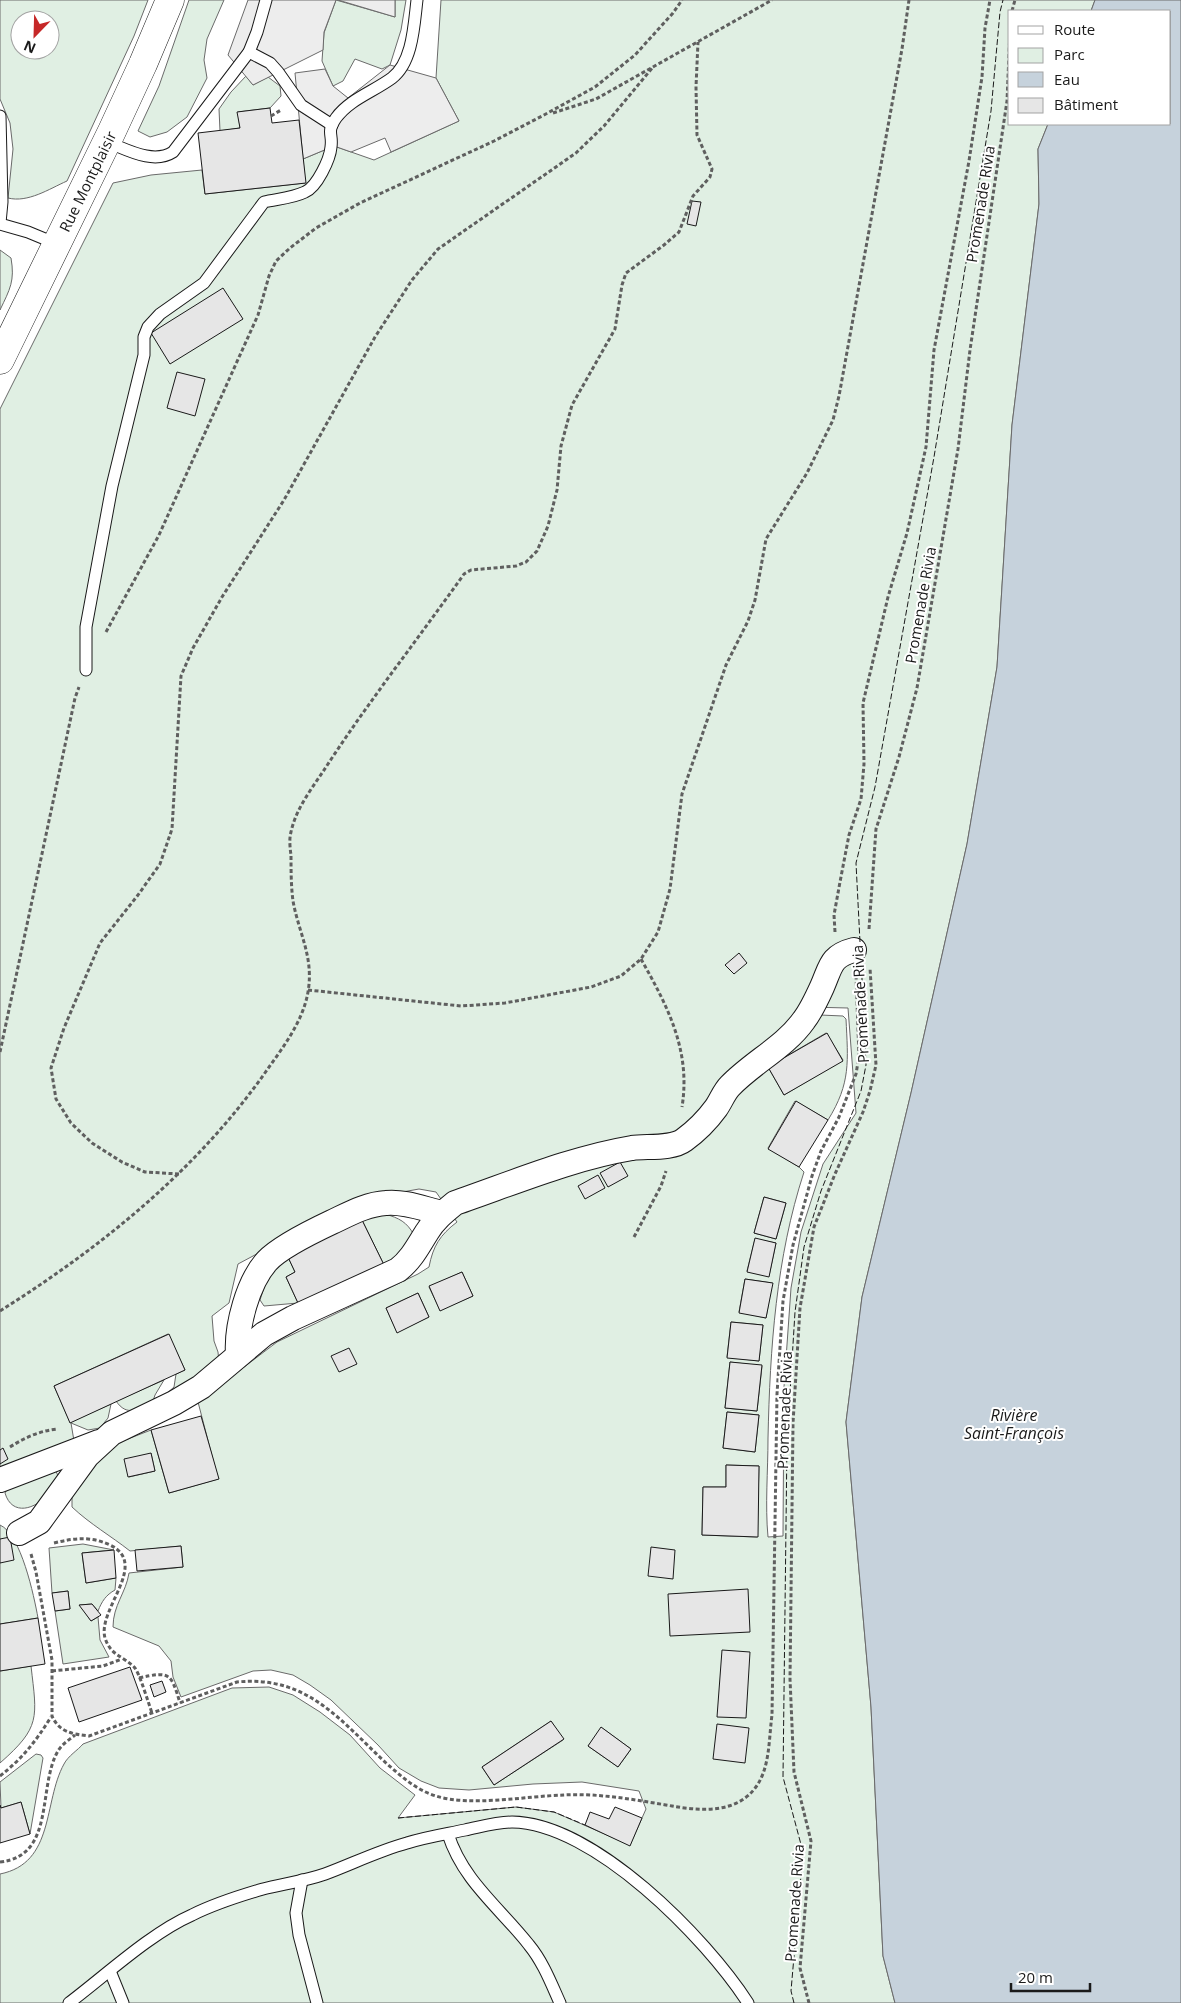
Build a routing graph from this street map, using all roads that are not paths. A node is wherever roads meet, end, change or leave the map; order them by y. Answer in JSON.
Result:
{"nodes":[{"id":1,"x":170,"y":0,"type":"edge"},
{"id":2,"x":266,"y":0,"type":"edge"},
{"id":3,"x":417,"y":0,"type":"edge"},
{"id":4,"x":248,"y":52,"type":"junction"},
{"id":5,"x":0,"y":116,"type":"edge"},
{"id":6,"x":332,"y":125,"type":"junction"},
{"id":7,"x":107,"y":142,"type":"junction"},
{"id":8,"x":0,"y":224,"type":"edge"},
{"id":9,"x":57,"y":244,"type":"junction"},
{"id":10,"x":0,"y":360,"type":"edge"},
{"id":11,"x":86,"y":670,"type":"road end"},
{"id":12,"x":859,"y":952,"type":"road end"},
{"id":13,"x":442,"y":1213,"type":"junction"},
{"id":14,"x":238,"y":1354,"type":"junction"},
{"id":15,"x":103,"y":1440,"type":"junction"},
{"id":16,"x":0,"y":1480,"type":"edge"},
{"id":17,"x":24,"y":1541,"type":"road end"},
{"id":18,"x":448,"y":1834,"type":"junction"},
{"id":19,"x":302,"y":1880,"type":"junction"},
{"id":20,"x":110,"y":1971,"type":"junction"},
{"id":21,"x":69,"y":2003,"type":"edge"},
{"id":22,"x":123,"y":2003,"type":"edge"},
{"id":23,"x":317,"y":2003,"type":"edge"},
{"id":24,"x":560,"y":2003,"type":"edge"},
{"id":25,"x":748,"y":2003,"type":"edge"}],
"edges":[{"from":1,"to":7,"type":"street","name":"Rue Montplaisir"},
{"from":2,"to":4,"type":"lane"},
{"from":3,"to":6,"type":"lane"},
{"from":4,"to":6,"type":"lane"},
{"from":4,"to":7,"type":"lane"},
{"from":5,"to":8,"type":"lane"},
{"from":6,"to":11,"type":"lane"},
{"from":7,"to":9,"type":"street","name":"Rue Montplaisir"},
{"from":8,"to":9,"type":"lane"},
{"from":9,"to":10,"type":"street","name":"Rue Montplaisir"},
{"from":12,"to":13,"type":"street"},
{"from":13,"to":14,"type":"street"},
{"from":13,"to":14,"type":"street"},
{"from":14,"to":15,"type":"street"},
{"from":15,"to":16,"type":"street"},
{"from":15,"to":17,"type":"street"},
{"from":18,"to":19,"type":"lane"},
{"from":18,"to":24,"type":"lane"},
{"from":18,"to":25,"type":"lane"},
{"from":19,"to":20,"type":"lane"},
{"from":19,"to":23,"type":"lane"},
{"from":20,"to":21,"type":"lane"},
{"from":20,"to":22,"type":"lane"}]}
